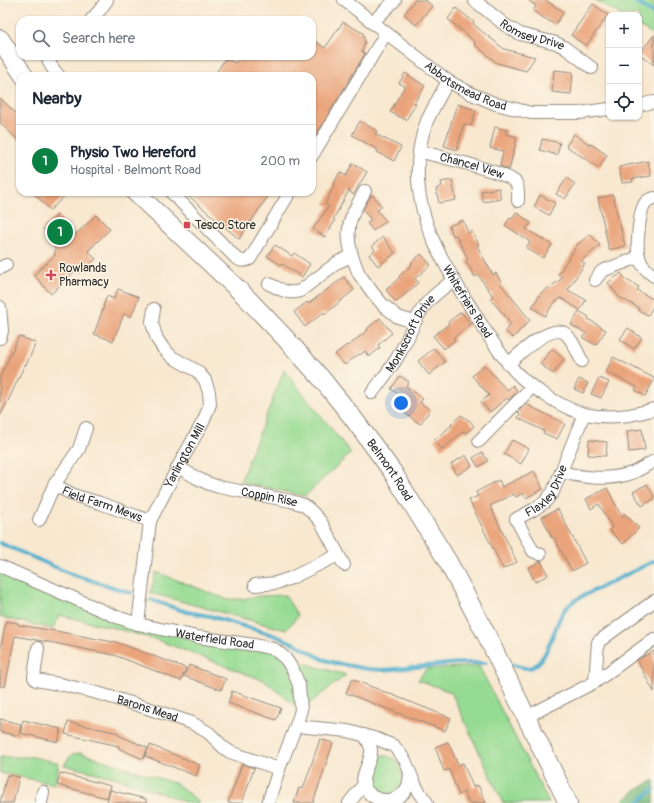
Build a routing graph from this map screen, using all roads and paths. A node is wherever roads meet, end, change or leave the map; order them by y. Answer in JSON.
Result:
{"nodes":[{"id":1,"x":107,"y":0,"type":"edge"},
{"id":2,"x":344,"y":0,"type":"edge"},
{"id":3,"x":395,"y":0,"type":"edge"},
{"id":4,"x":474,"y":0,"type":"edge"},
{"id":5,"x":95,"y":16,"type":"edge"},
{"id":6,"x":372,"y":23,"type":"junction"},
{"id":7,"x":386,"y":33,"type":"junction"},
{"id":8,"x":0,"y":38,"type":"edge"},
{"id":9,"x":0,"y":58,"type":"edge"},
{"id":10,"x":48,"y":60,"type":"edge"},
{"id":11,"x":592,"y":68,"type":"dead end"},
{"id":12,"x":21,"y":72,"type":"edge"},
{"id":13,"x":56,"y":72,"type":"edge"},
{"id":14,"x":16,"y":73,"type":"edge"},
{"id":15,"x":448,"y":81,"type":"junction"},
{"id":16,"x":654,"y":102,"type":"edge"},
{"id":17,"x":642,"y":104,"type":"edge"},
{"id":18,"x":606,"y":109,"type":"edge"},
{"id":19,"x":316,"y":149,"type":"edge"},
{"id":20,"x":419,"y":151,"type":"junction"},
{"id":21,"x":365,"y":191,"type":"dead end"},
{"id":22,"x":518,"y":195,"type":"dead end"},
{"id":23,"x":139,"y":196,"type":"edge"},
{"id":24,"x":175,"y":196,"type":"edge"},
{"id":25,"x":288,"y":196,"type":"edge"},
{"id":26,"x":654,"y":198,"type":"edge"},
{"id":27,"x":352,"y":256,"type":"junction"},
{"id":28,"x":639,"y":257,"type":"junction"},
{"id":29,"x":654,"y":276,"type":"edge"},
{"id":30,"x":454,"y":280,"type":"junction"},
{"id":31,"x":594,"y":280,"type":"dead end"},
{"id":32,"x":269,"y":284,"type":"dead end"},
{"id":33,"x":0,"y":307,"type":"edge"},
{"id":34,"x":154,"y":309,"type":"dead end"},
{"id":35,"x":414,"y":322,"type":"junction"},
{"id":36,"x":0,"y":338,"type":"edge"},
{"id":37,"x":582,"y":361,"type":"dead end"},
{"id":38,"x":508,"y":364,"type":"junction"},
{"id":39,"x":532,"y":387,"type":"junction"},
{"id":40,"x":372,"y":393,"type":"dead end"},
{"id":41,"x":654,"y":409,"type":"edge"},
{"id":42,"x":584,"y":414,"type":"junction"},
{"id":43,"x":86,"y":428,"type":"dead end"},
{"id":44,"x":479,"y":441,"type":"dead end"},
{"id":45,"x":654,"y":461,"type":"edge"},
{"id":46,"x":178,"y":467,"type":"junction"},
{"id":47,"x":561,"y":472,"type":"junction"},
{"id":48,"x":54,"y":485,"type":"junction"},
{"id":49,"x":38,"y":520,"type":"dead end"},
{"id":50,"x":150,"y":521,"type":"junction"},
{"id":51,"x":540,"y":554,"type":"dead end"},
{"id":52,"x":0,"y":566,"type":"edge"},
{"id":53,"x":255,"y":585,"type":"dead end"},
{"id":54,"x":654,"y":601,"type":"edge"},
{"id":55,"x":138,"y":624,"type":"junction"},
{"id":56,"x":654,"y":639,"type":"edge"},
{"id":57,"x":38,"y":648,"type":"dead end"},
{"id":58,"x":595,"y":682,"type":"junction"},
{"id":59,"x":526,"y":717,"type":"junction"},
{"id":60,"x":296,"y":726,"type":"junction"},
{"id":61,"x":364,"y":735,"type":"junction"},
{"id":62,"x":279,"y":769,"type":"junction"},
{"id":63,"x":410,"y":774,"type":"junction"},
{"id":64,"x":364,"y":784,"type":"junction"},
{"id":65,"x":268,"y":803,"type":"edge"},
{"id":66,"x":349,"y":803,"type":"edge"},
{"id":67,"x":427,"y":803,"type":"edge"},
{"id":68,"x":568,"y":803,"type":"edge"}],
"edges":[{"from":1,"to":5,"type":"street"},
{"from":2,"to":6,"type":"street","name":"Abbotsmead Road"},
{"from":3,"to":6,"type":"street"},
{"from":4,"to":11,"type":"street","name":"Romsey Drive"},
{"from":6,"to":7,"type":"street","name":"Abbotsmead Road"},
{"from":7,"to":15,"type":"street","name":"Abbotsmead Road"},
{"from":7,"to":19,"type":"street"},
{"from":8,"to":12,"type":"highway"},
{"from":9,"to":14,"type":"highway"},
{"from":10,"to":13,"type":"street"},
{"from":15,"to":18,"type":"street","name":"Abbotsmead Road"},
{"from":15,"to":20,"type":"street","name":"Whitefriars Road"},
{"from":16,"to":17,"type":"street"},
{"from":20,"to":22,"type":"street","name":"Chancel View"},
{"from":20,"to":30,"type":"street","name":"Whitefriars Road"},
{"from":21,"to":27,"type":"street"},
{"from":23,"to":59,"type":"highway","name":"Belmont Road"},
{"from":24,"to":25,"type":"street"},
{"from":26,"to":28,"type":"street"},
{"from":27,"to":32,"type":"street"},
{"from":27,"to":35,"type":"street"},
{"from":28,"to":29,"type":"street"},
{"from":28,"to":31,"type":"street"},
{"from":30,"to":35,"type":"street","name":"Monkscroft Drive"},
{"from":30,"to":38,"type":"street","name":"Whitefriars Road"},
{"from":33,"to":36,"type":"street"},
{"from":34,"to":46,"type":"street","name":"Yarlington Mill"},
{"from":35,"to":40,"type":"street","name":"Monkscroft Drive"},
{"from":37,"to":38,"type":"street"},
{"from":38,"to":39,"type":"street","name":"Whitefriars Road"},
{"from":39,"to":42,"type":"street","name":"Whitefriars Road"},
{"from":39,"to":44,"type":"street"},
{"from":41,"to":42,"type":"street","name":"Whitefriars Road"},
{"from":42,"to":47,"type":"street","name":"Flaxley Drive"},
{"from":43,"to":48,"type":"street"},
{"from":45,"to":47,"type":"street"},
{"from":46,"to":50,"type":"street","name":"Yarlington Mill"},
{"from":46,"to":53,"type":"street","name":"Coppin Rise"},
{"from":47,"to":51,"type":"street","name":"Flaxley Drive"},
{"from":48,"to":49,"type":"street"},
{"from":48,"to":50,"type":"street","name":"Field Farm Mews"},
{"from":50,"to":55,"type":"street","name":"Yarlington Mill"},
{"from":52,"to":55,"type":"street","name":"Waterfield Road"},
{"from":54,"to":58,"type":"street"},
{"from":55,"to":60,"type":"street","name":"Waterfield Road"},
{"from":56,"to":58,"type":"street"},
{"from":57,"to":62,"type":"street","name":"Barons Mead"},
{"from":58,"to":59,"type":"street"},
{"from":59,"to":68,"type":"highway","name":"Belmont Road"},
{"from":60,"to":61,"type":"street"},
{"from":60,"to":62,"type":"street","name":"Waterfield Road"},
{"from":61,"to":63,"type":"street"},
{"from":61,"to":64,"type":"street"},
{"from":62,"to":65,"type":"street","name":"Waterfield Road"},
{"from":63,"to":64,"type":"street"},
{"from":63,"to":67,"type":"street"},
{"from":64,"to":66,"type":"street"}]}
